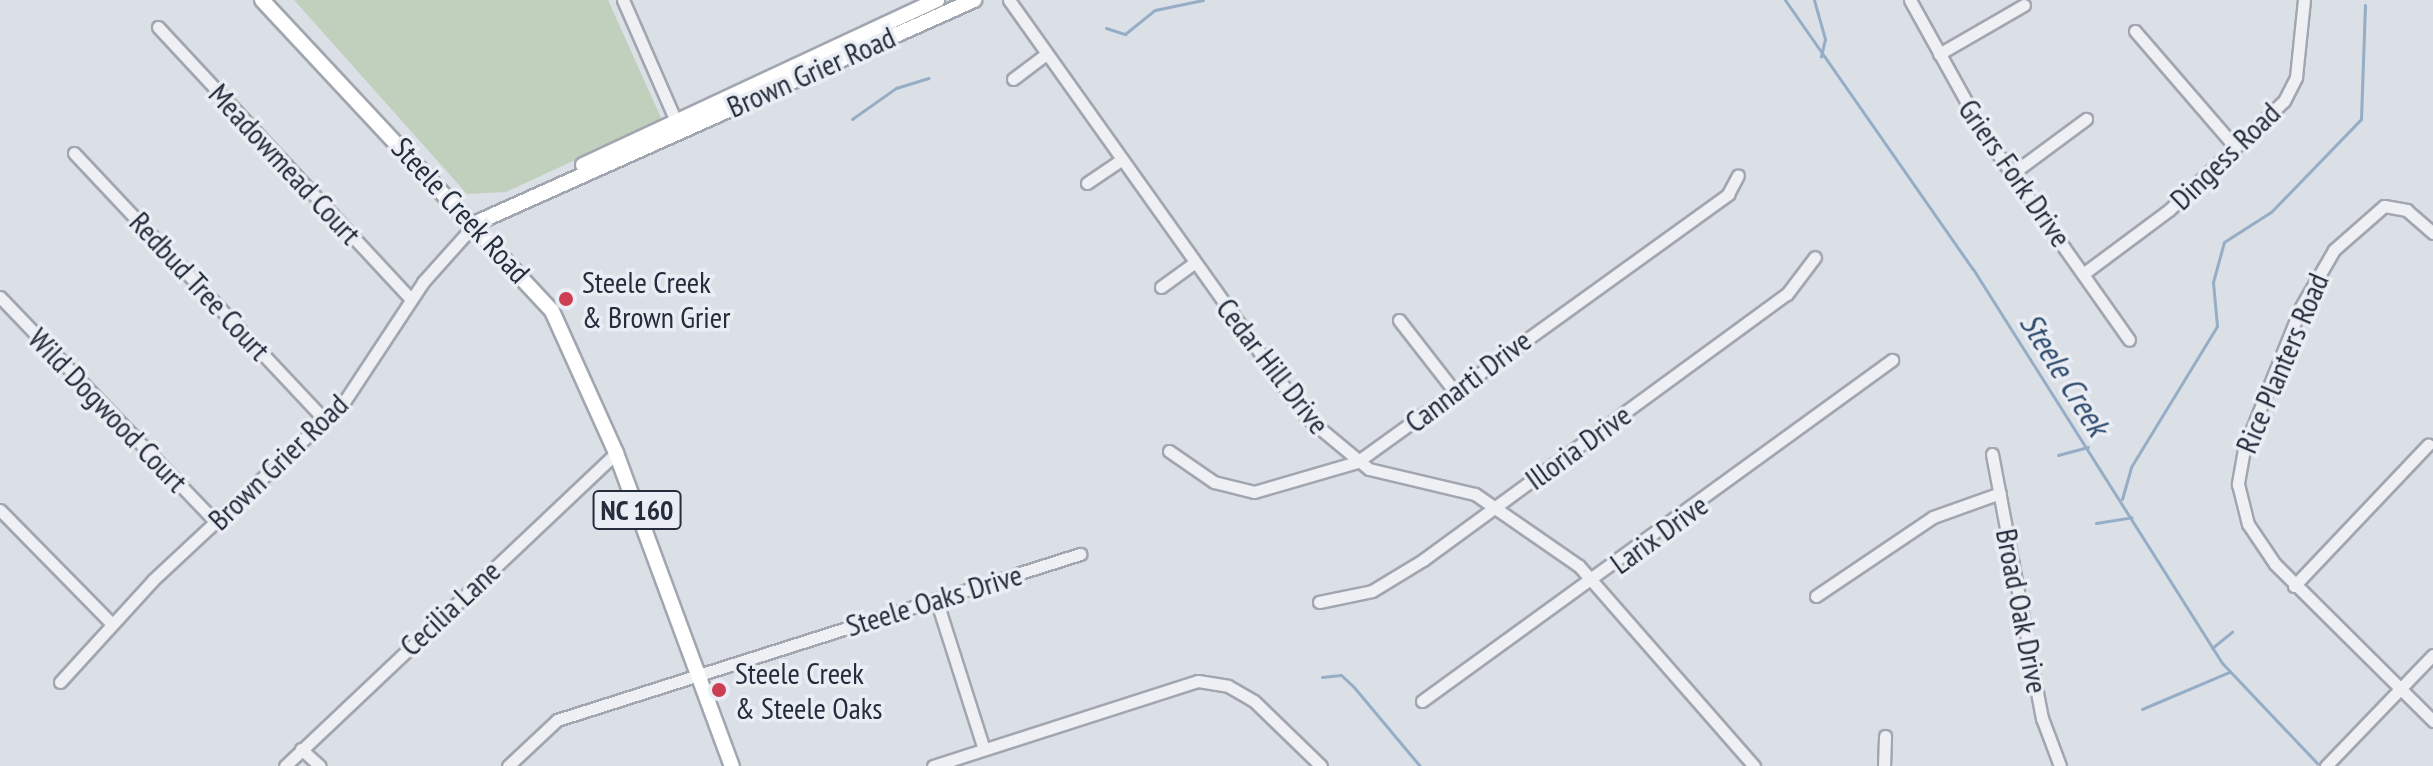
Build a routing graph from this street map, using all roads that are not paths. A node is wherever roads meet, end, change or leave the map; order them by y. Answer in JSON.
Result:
{"nodes":[{"id":1,"x":262,"y":0,"type":"edge"},
{"id":2,"x":623,"y":0,"type":"edge"},
{"id":3,"x":937,"y":0,"type":"edge"},
{"id":4,"x":974,"y":0,"type":"edge"},
{"id":5,"x":1009,"y":0,"type":"edge"},
{"id":6,"x":1910,"y":0,"type":"edge"},
{"id":7,"x":2304,"y":0,"type":"edge"},
{"id":8,"x":2024,"y":5,"type":"dead end"},
{"id":9,"x":158,"y":27,"type":"dead end"},
{"id":10,"x":2135,"y":31,"type":"dead end"},
{"id":11,"x":1046,"y":54,"type":"junction"},
{"id":12,"x":1939,"y":54,"type":"junction"},
{"id":13,"x":1013,"y":79,"type":"dead end"},
{"id":14,"x":675,"y":119,"type":"junction"},
{"id":15,"x":2086,"y":119,"type":"dead end"},
{"id":16,"x":2235,"y":147,"type":"junction"},
{"id":17,"x":74,"y":153,"type":"dead end"},
{"id":18,"x":1121,"y":160,"type":"junction"},
{"id":19,"x":2013,"y":173,"type":"junction"},
{"id":20,"x":1738,"y":175,"type":"dead end"},
{"id":21,"x":559,"y":181,"type":"junction"},
{"id":22,"x":1087,"y":183,"type":"dead end"},
{"id":23,"x":476,"y":223,"type":"junction"},
{"id":24,"x":2433,"y":233,"type":"edge"},
{"id":25,"x":1815,"y":257,"type":"dead end"},
{"id":26,"x":1194,"y":263,"type":"junction"},
{"id":27,"x":2083,"y":274,"type":"junction"},
{"id":28,"x":1161,"y":287,"type":"dead end"},
{"id":29,"x":0,"y":297,"type":"edge"},
{"id":30,"x":411,"y":299,"type":"junction"},
{"id":31,"x":1399,"y":320,"type":"dead end"},
{"id":32,"x":2129,"y":340,"type":"dead end"},
{"id":33,"x":1892,"y":360,"type":"dead end"},
{"id":34,"x":1455,"y":392,"type":"junction"},
{"id":35,"x":325,"y":420,"type":"junction"},
{"id":36,"x":2428,"y":445,"type":"dead end"},
{"id":37,"x":1169,"y":451,"type":"dead end"},
{"id":38,"x":616,"y":453,"type":"junction"},
{"id":39,"x":1992,"y":454,"type":"dead end"},
{"id":40,"x":1357,"y":462,"type":"junction"},
{"id":41,"x":2000,"y":493,"type":"junction"},
{"id":42,"x":1495,"y":507,"type":"junction"},
{"id":43,"x":0,"y":510,"type":"edge"},
{"id":44,"x":216,"y":522,"type":"junction"},
{"id":45,"x":1080,"y":554,"type":"dead end"},
{"id":46,"x":1595,"y":581,"type":"junction"},
{"id":47,"x":2294,"y":586,"type":"junction"},
{"id":48,"x":1816,"y":596,"type":"dead end"},
{"id":49,"x":936,"y":599,"type":"junction"},
{"id":50,"x":1319,"y":602,"type":"dead end"},
{"id":51,"x":112,"y":624,"type":"junction"},
{"id":52,"x":2433,"y":655,"type":"edge"},
{"id":53,"x":698,"y":674,"type":"junction"},
{"id":54,"x":60,"y":682,"type":"dead end"},
{"id":55,"x":2399,"y":689,"type":"junction"},
{"id":56,"x":1422,"y":701,"type":"dead end"},
{"id":57,"x":2433,"y":721,"type":"edge"},
{"id":58,"x":1885,"y":736,"type":"dead end"},
{"id":59,"x":301,"y":749,"type":"junction"},
{"id":60,"x":984,"y":749,"type":"junction"},
{"id":61,"x":285,"y":766,"type":"edge"},
{"id":62,"x":320,"y":766,"type":"edge"},
{"id":63,"x":508,"y":766,"type":"edge"},
{"id":64,"x":732,"y":766,"type":"edge"},
{"id":65,"x":933,"y":766,"type":"edge"},
{"id":66,"x":1321,"y":766,"type":"edge"},
{"id":67,"x":1754,"y":766,"type":"edge"},
{"id":68,"x":1884,"y":766,"type":"edge"},
{"id":69,"x":2060,"y":766,"type":"edge"},
{"id":70,"x":2326,"y":766,"type":"edge"}],
"edges":[{"from":1,"to":23,"type":"main road","name":"Steele Creek Road","number":"NC 160"},
{"from":2,"to":14,"type":"street"},
{"from":3,"to":14,"type":"main road","name":"Brown Grier Road"},
{"from":4,"to":21,"type":"main road","name":"Brown Grier Road"},
{"from":5,"to":11,"type":"street","name":"Cedar Hill Drive"},
{"from":6,"to":12,"type":"street","name":"Griers Fork Drive"},
{"from":7,"to":16,"type":"street","name":"Dingess Road"},
{"from":8,"to":12,"type":"street"},
{"from":9,"to":30,"type":"street","name":"Meadowmead Court"},
{"from":10,"to":16,"type":"street"},
{"from":11,"to":13,"type":"street"},
{"from":11,"to":18,"type":"street","name":"Cedar Hill Drive"},
{"from":12,"to":19,"type":"street","name":"Griers Fork Drive"},
{"from":14,"to":21,"type":"main road","name":"Brown Grier Road"},
{"from":15,"to":19,"type":"street"},
{"from":16,"to":27,"type":"street","name":"Dingess Road"},
{"from":17,"to":35,"type":"street","name":"Redbud Tree Court"},
{"from":18,"to":22,"type":"street"},
{"from":18,"to":26,"type":"street","name":"Cedar Hill Drive"},
{"from":19,"to":27,"type":"street","name":"Griers Fork Drive"},
{"from":20,"to":34,"type":"street","name":"Cannarti Drive"},
{"from":21,"to":23,"type":"main road","name":"Brown Grier Road"},
{"from":23,"to":30,"type":"street","name":"Brown Grier Road"},
{"from":23,"to":38,"type":"main road","name":"Steele Creek Road","number":"NC 160"},
{"from":24,"to":47,"type":"street","name":"Rice Planters Road"},
{"from":25,"to":42,"type":"street","name":"Illoria Drive"},
{"from":26,"to":28,"type":"street"},
{"from":26,"to":40,"type":"street","name":"Cedar Hill Drive"},
{"from":27,"to":32,"type":"street","name":"Griers Fork Drive"},
{"from":29,"to":44,"type":"street","name":"Wild Dogwood Court"},
{"from":30,"to":35,"type":"street","name":"Brown Grier Road"},
{"from":31,"to":34,"type":"street"},
{"from":33,"to":46,"type":"street","name":"Larix Drive"},
{"from":34,"to":40,"type":"street","name":"Cannarti Drive"},
{"from":35,"to":44,"type":"street","name":"Brown Grier Road"},
{"from":36,"to":47,"type":"street"},
{"from":37,"to":40,"type":"street","name":"Cannarti Drive"},
{"from":38,"to":53,"type":"main road","name":"Steele Creek Road","number":"NC 160"},
{"from":38,"to":59,"type":"street","name":"Cecilia Lane"},
{"from":39,"to":41,"type":"street","name":"Broad Oak Drive"},
{"from":40,"to":42,"type":"street","name":"Cedar Hill Drive"},
{"from":41,"to":48,"type":"street"},
{"from":41,"to":69,"type":"street","name":"Broad Oak Drive"},
{"from":42,"to":46,"type":"street","name":"Cedar Hill Drive"},
{"from":42,"to":50,"type":"street","name":"Illoria Drive"},
{"from":43,"to":51,"type":"street"},
{"from":44,"to":51,"type":"street","name":"Brown Grier Road"},
{"from":45,"to":49,"type":"street","name":"Steele Oaks Drive"},
{"from":46,"to":56,"type":"street","name":"Larix Drive"},
{"from":46,"to":67,"type":"street","name":"Cedar Hill Drive"},
{"from":47,"to":55,"type":"street","name":"Rice Planters Road"},
{"from":49,"to":53,"type":"street","name":"Steele Oaks Drive"},
{"from":49,"to":60,"type":"street"},
{"from":51,"to":54,"type":"street","name":"Brown Grier Road"},
{"from":52,"to":55,"type":"street"},
{"from":53,"to":63,"type":"street","name":"Steele Oaks Drive"},
{"from":53,"to":64,"type":"main road","name":"Steele Creek Road","number":"NC 160"},
{"from":55,"to":57,"type":"street","name":"Rice Planters Road"},
{"from":55,"to":70,"type":"street"},
{"from":58,"to":68,"type":"street"},
{"from":59,"to":61,"type":"street","name":"Cecilia Lane"},
{"from":59,"to":62,"type":"street"},
{"from":60,"to":65,"type":"street"},
{"from":60,"to":66,"type":"street"}]}
